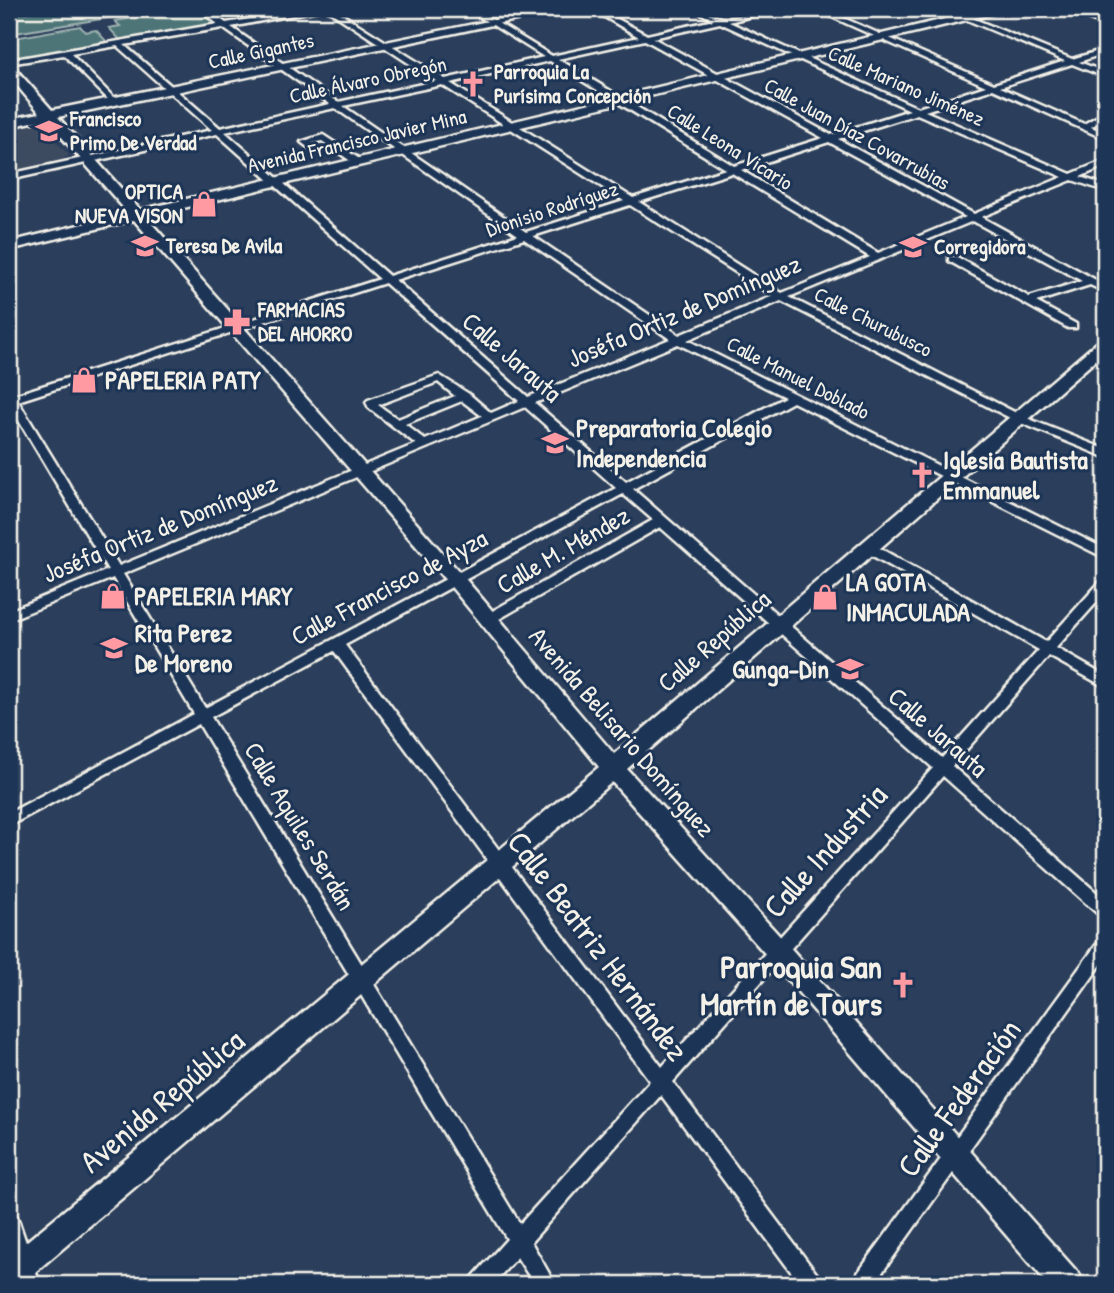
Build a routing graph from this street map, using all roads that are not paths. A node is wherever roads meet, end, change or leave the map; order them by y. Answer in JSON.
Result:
{"nodes":[{"id":1,"x":201,"y":9,"type":"edge"},
{"id":2,"x":321,"y":9,"type":"edge"},
{"id":3,"x":329,"y":9,"type":"edge"},
{"id":4,"x":470,"y":9,"type":"edge"},
{"id":5,"x":563,"y":9,"type":"edge"},
{"id":6,"x":594,"y":9,"type":"edge"},
{"id":7,"x":695,"y":9,"type":"edge"},
{"id":8,"x":776,"y":9,"type":"edge"},
{"id":9,"x":817,"y":9,"type":"edge"},
{"id":10,"x":944,"y":9,"type":"edge"},
{"id":11,"x":1000,"y":9,"type":"edge"},
{"id":12,"x":1067,"y":9,"type":"edge"},
{"id":13,"x":965,"y":17,"type":"junction"},
{"id":14,"x":721,"y":21,"type":"junction"},
{"id":15,"x":494,"y":23,"type":"junction"},
{"id":16,"x":1105,"y":23,"type":"edge"},
{"id":17,"x":224,"y":25,"type":"junction"},
{"id":18,"x":645,"y":37,"type":"junction"},
{"id":19,"x":882,"y":37,"type":"junction"},
{"id":20,"x":118,"y":43,"type":"junction"},
{"id":21,"x":386,"y":45,"type":"junction"},
{"id":22,"x":1105,"y":51,"type":"edge"},
{"id":23,"x":65,"y":52,"type":"junction"},
{"id":24,"x":800,"y":57,"type":"junction"},
{"id":25,"x":550,"y":58,"type":"junction"},
{"id":26,"x":9,"y":62,"type":"edge"},
{"id":27,"x":1072,"y":62,"type":"junction"},
{"id":28,"x":282,"y":67,"type":"junction"},
{"id":29,"x":9,"y":69,"type":"edge"},
{"id":30,"x":1105,"y":75,"type":"edge"},
{"id":31,"x":715,"y":77,"type":"junction"},
{"id":32,"x":442,"y":82,"type":"junction"},
{"id":33,"x":15,"y":85,"type":"edge"},
{"id":34,"x":993,"y":87,"type":"junction"},
{"id":35,"x":172,"y":89,"type":"junction"},
{"id":36,"x":620,"y":100,"type":"junction"},
{"id":37,"x":113,"y":102,"type":"junction"},
{"id":38,"x":336,"y":105,"type":"junction"},
{"id":39,"x":918,"y":111,"type":"junction"},
{"id":40,"x":1105,"y":114,"type":"edge"},
{"id":41,"x":49,"y":115,"type":"junction"},
{"id":42,"x":9,"y":123,"type":"edge"},
{"id":43,"x":511,"y":126,"type":"junction"},
{"id":44,"x":1084,"y":127,"type":"junction"},
{"id":45,"x":219,"y":131,"type":"junction"},
{"id":46,"x":1105,"y":136,"type":"edge"},
{"id":47,"x":831,"y":139,"type":"junction"},
{"id":48,"x":314,"y":149,"type":"dead end"},
{"id":49,"x":402,"y":152,"type":"junction"},
{"id":50,"x":88,"y":160,"type":"junction"},
{"id":51,"x":358,"y":162,"type":"junction"},
{"id":52,"x":1105,"y":163,"type":"edge"},
{"id":53,"x":733,"y":171,"type":"junction"},
{"id":54,"x":1073,"y":176,"type":"junction"},
{"id":55,"x":9,"y":177,"type":"edge"},
{"id":56,"x":276,"y":182,"type":"junction"},
{"id":57,"x":1105,"y":188,"type":"edge"},
{"id":58,"x":636,"y":202,"type":"junction"},
{"id":59,"x":136,"y":216,"type":"junction"},
{"id":60,"x":974,"y":218,"type":"junction"},
{"id":61,"x":527,"y":237,"type":"junction"},
{"id":62,"x":9,"y":246,"type":"edge"},
{"id":63,"x":877,"y":257,"type":"junction"},
{"id":64,"x":953,"y":259,"type":"dead end"},
{"id":65,"x":389,"y":281,"type":"junction"},
{"id":66,"x":1091,"y":281,"type":"junction"},
{"id":67,"x":1105,"y":289,"type":"edge"},
{"id":68,"x":781,"y":297,"type":"junction"},
{"id":69,"x":1028,"y":301,"type":"junction"},
{"id":70,"x":1072,"y":326,"type":"dead end"},
{"id":71,"x":236,"y":329,"type":"junction"},
{"id":72,"x":680,"y":340,"type":"junction"},
{"id":73,"x":1105,"y":344,"type":"edge"},
{"id":74,"x":95,"y":357,"type":"dead end"},
{"id":75,"x":107,"y":370,"type":"junction"},
{"id":76,"x":465,"y":396,"type":"junction"},
{"id":77,"x":794,"y":397,"type":"junction"},
{"id":78,"x":10,"y":398,"type":"edge"},
{"id":79,"x":529,"y":402,"type":"junction"},
{"id":80,"x":491,"y":418,"type":"junction"},
{"id":81,"x":1020,"y":418,"type":"junction"},
{"id":82,"x":396,"y":424,"type":"junction"},
{"id":83,"x":425,"y":445,"type":"junction"},
{"id":84,"x":1105,"y":453,"type":"edge"},
{"id":85,"x":360,"y":472,"type":"junction"},
{"id":86,"x":952,"y":477,"type":"junction"},
{"id":87,"x":625,"y":487,"type":"junction"},
{"id":88,"x":663,"y":520,"type":"junction"},
{"id":89,"x":869,"y":548,"type":"junction"},
{"id":90,"x":1105,"y":554,"type":"edge"},
{"id":91,"x":115,"y":572,"type":"junction"},
{"id":92,"x":455,"y":579,"type":"junction"},
{"id":93,"x":1105,"y":585,"type":"edge"},
{"id":94,"x":9,"y":616,"type":"edge"},
{"id":95,"x":486,"y":620,"type":"junction"},
{"id":96,"x":780,"y":623,"type":"junction"},
{"id":97,"x":336,"y":643,"type":"junction"},
{"id":98,"x":1047,"y":650,"type":"junction"},
{"id":99,"x":1105,"y":682,"type":"edge"},
{"id":100,"x":202,"y":716,"type":"junction"},
{"id":101,"x":943,"y":766,"type":"junction"},
{"id":102,"x":613,"y":768,"type":"junction"},
{"id":103,"x":9,"y":820,"type":"edge"},
{"id":104,"x":499,"y":863,"type":"junction"},
{"id":105,"x":1105,"y":910,"type":"edge"},
{"id":106,"x":1105,"y":946,"type":"edge"},
{"id":107,"x":778,"y":951,"type":"junction"},
{"id":108,"x":360,"y":981,"type":"junction"},
{"id":109,"x":661,"y":1081,"type":"junction"},
{"id":110,"x":955,"y":1154,"type":"junction"},
{"id":111,"x":9,"y":1222,"type":"edge"},
{"id":112,"x":519,"y":1241,"type":"junction"},
{"id":113,"x":20,"y":1275,"type":"edge"},
{"id":114,"x":480,"y":1284,"type":"edge"},
{"id":115,"x":545,"y":1284,"type":"edge"},
{"id":116,"x":812,"y":1284,"type":"edge"},
{"id":117,"x":862,"y":1284,"type":"edge"},
{"id":118,"x":1068,"y":1284,"type":"edge"}],
"edges":[{"from":1,"to":17,"type":"street","name":"Calle Manuel Doblado"},
{"from":2,"to":17,"type":"street"},
{"from":3,"to":21,"type":"street","name":"Calle Churubusco"},
{"from":4,"to":15,"type":"street","name":"Calle Leona Vicario"},
{"from":5,"to":15,"type":"main road","name":"Calle Gigantes"},
{"from":6,"to":18,"type":"street","name":"Calle Juan Díaz Covarrubias"},
{"from":7,"to":14,"type":"street","name":"Calle Mariano Jiménez"},
{"from":8,"to":14,"type":"street","name":"Calle Álvaro Obregón"},
{"from":9,"to":19,"type":"street"},
{"from":10,"to":13,"type":"street"},
{"from":11,"to":13,"type":"main road","name":"Avenida Francisco Javier Mina"},
{"from":12,"to":16,"type":"street"},
{"from":13,"to":19,"type":"main road","name":"Avenida Francisco Javier Mina"},
{"from":13,"to":27,"type":"street"},
{"from":14,"to":18,"type":"street","name":"Calle Álvaro Obregón"},
{"from":14,"to":24,"type":"street","name":"Calle Mariano Jiménez"},
{"from":15,"to":21,"type":"main road","name":"Calle Gigantes"},
{"from":15,"to":25,"type":"street","name":"Calle Leona Vicario"},
{"from":17,"to":20,"type":"street"},
{"from":17,"to":28,"type":"street","name":"Calle Manuel Doblado"},
{"from":18,"to":25,"type":"street","name":"Calle Álvaro Obregón"},
{"from":18,"to":31,"type":"street","name":"Calle Juan Díaz Covarrubias"},
{"from":19,"to":24,"type":"main road","name":"Avenida Francisco Javier Mina"},
{"from":19,"to":34,"type":"street"},
{"from":20,"to":23,"type":"street"},
{"from":20,"to":35,"type":"street","name":"Calle Jarauta"},
{"from":21,"to":28,"type":"main road","name":"Calle Gigantes"},
{"from":21,"to":32,"type":"street","name":"Calle Churubusco"},
{"from":22,"to":27,"type":"street","name":"Dionisio Rodríguez"},
{"from":23,"to":26,"type":"street"},
{"from":23,"to":37,"type":"street"},
{"from":24,"to":31,"type":"main road","name":"Avenida Francisco Javier Mina"},
{"from":24,"to":39,"type":"street","name":"Calle Mariano Jiménez"},
{"from":25,"to":32,"type":"street","name":"Calle Álvaro Obregón"},
{"from":25,"to":36,"type":"street","name":"Calle Leona Vicario"},
{"from":27,"to":30,"type":"street"},
{"from":27,"to":34,"type":"street","name":"Dionisio Rodríguez"},
{"from":28,"to":35,"type":"main road","name":"Calle Gigantes"},
{"from":28,"to":38,"type":"street","name":"Calle Manuel Doblado"},
{"from":29,"to":33,"type":"main road","name":"Avenida Belisario Domínguez"},
{"from":31,"to":36,"type":"main road","name":"Avenida Francisco Javier Mina"},
{"from":31,"to":47,"type":"street","name":"Calle Juan Díaz Covarrubias"},
{"from":32,"to":38,"type":"street","name":"Calle Álvaro Obregón"},
{"from":32,"to":43,"type":"street","name":"Calle Churubusco"},
{"from":33,"to":41,"type":"main road","name":"Avenida Belisario Domínguez"},
{"from":34,"to":39,"type":"street","name":"Dionisio Rodríguez"},
{"from":34,"to":44,"type":"street"},
{"from":35,"to":37,"type":"main road","name":"Calle Gigantes"},
{"from":35,"to":45,"type":"street","name":"Calle Jarauta"},
{"from":36,"to":43,"type":"main road","name":"Avenida Francisco Javier Mina"},
{"from":36,"to":53,"type":"street","name":"Calle Leona Vicario"},
{"from":37,"to":41,"type":"main road","name":"Calle Gigantes"},
{"from":38,"to":45,"type":"street","name":"Calle Álvaro Obregón"},
{"from":38,"to":49,"type":"street","name":"Calle Manuel Doblado"},
{"from":39,"to":47,"type":"street","name":"Dionisio Rodríguez"},
{"from":39,"to":54,"type":"street","name":"Calle Mariano Jiménez"},
{"from":40,"to":44,"type":"street"},
{"from":41,"to":42,"type":"main road","name":"Calle Gigantes"},
{"from":41,"to":50,"type":"main road","name":"Avenida Belisario Domínguez"},
{"from":43,"to":49,"type":"main road","name":"Avenida Francisco Javier Mina"},
{"from":43,"to":58,"type":"street","name":"Calle Churubusco"},
{"from":44,"to":46,"type":"street"},
{"from":45,"to":50,"type":"street","name":"Calle Álvaro Obregón"},
{"from":45,"to":56,"type":"street","name":"Calle Jarauta"},
{"from":47,"to":53,"type":"street","name":"Dionisio Rodríguez"},
{"from":47,"to":60,"type":"street","name":"Calle Juan Díaz Covarrubias"},
{"from":48,"to":51,"type":"street"},
{"from":49,"to":51,"type":"main road","name":"Avenida Francisco Javier Mina"},
{"from":49,"to":61,"type":"street","name":"Calle Manuel Doblado"},
{"from":50,"to":55,"type":"street","name":"Calle Álvaro Obregón"},
{"from":50,"to":59,"type":"main road","name":"Avenida Belisario Domínguez"},
{"from":51,"to":56,"type":"main road","name":"Avenida Francisco Javier Mina"},
{"from":52,"to":54,"type":"street","name":"Joséfa Ortiz de Domínguez"},
{"from":53,"to":58,"type":"street","name":"Dionisio Rodríguez"},
{"from":53,"to":63,"type":"street","name":"Calle Leona Vicario"},
{"from":54,"to":57,"type":"street","name":"Calle Mariano Jiménez"},
{"from":54,"to":60,"type":"street","name":"Joséfa Ortiz de Domínguez"},
{"from":56,"to":59,"type":"main road","name":"Avenida Francisco Javier Mina"},
{"from":56,"to":65,"type":"street","name":"Calle Jarauta"},
{"from":58,"to":61,"type":"street","name":"Dionisio Rodríguez"},
{"from":58,"to":68,"type":"street","name":"Calle Churubusco"},
{"from":59,"to":62,"type":"main road","name":"Avenida Francisco Javier Mina"},
{"from":59,"to":71,"type":"main road","name":"Avenida Belisario Domínguez"},
{"from":60,"to":63,"type":"street","name":"Joséfa Ortiz de Domínguez"},
{"from":60,"to":66,"type":"street","name":"Calle Juan Díaz Covarrubias"},
{"from":61,"to":65,"type":"street","name":"Dionisio Rodríguez"},
{"from":61,"to":72,"type":"street","name":"Calle Manuel Doblado"},
{"from":63,"to":68,"type":"street","name":"Joséfa Ortiz de Domínguez"},
{"from":64,"to":69,"type":"street"},
{"from":65,"to":71,"type":"street","name":"Dionisio Rodríguez"},
{"from":65,"to":79,"type":"street","name":"Calle Jarauta"},
{"from":66,"to":67,"type":"street","name":"Calle Juan Díaz Covarrubias"},
{"from":66,"to":69,"type":"street"},
{"from":68,"to":72,"type":"street","name":"Joséfa Ortiz de Domínguez"},
{"from":68,"to":81,"type":"street","name":"Calle Churubusco"},
{"from":69,"to":70,"type":"street"},
{"from":71,"to":75,"type":"street","name":"Dionisio Rodríguez"},
{"from":71,"to":85,"type":"main road","name":"Avenida Belisario Domínguez"},
{"from":72,"to":77,"type":"street","name":"Calle Manuel Doblado"},
{"from":72,"to":79,"type":"street","name":"Joséfa Ortiz de Domínguez"},
{"from":73,"to":81,"type":"main road","name":"Calle República"},
{"from":74,"to":75,"type":"street"},
{"from":75,"to":78,"type":"street","name":"Dionisio Rodríguez"},
{"from":76,"to":80,"type":"street"},
{"from":76,"to":82,"type":"street"},
{"from":76,"to":82,"type":"street"},
{"from":77,"to":86,"type":"street","name":"Calle Manuel Doblado"},
{"from":77,"to":87,"type":"street","name":"Calle Francisco de Ayza"},
{"from":78,"to":91,"type":"street","name":"Calle Aquiles Serdán"},
{"from":79,"to":80,"type":"street","name":"Joséfa Ortiz de Domínguez"},
{"from":79,"to":87,"type":"street","name":"Calle Jarauta"},
{"from":80,"to":83,"type":"street","name":"Joséfa Ortiz de Domínguez"},
{"from":81,"to":84,"type":"street","name":"Calle Churubusco"},
{"from":81,"to":86,"type":"main road","name":"Calle República"},
{"from":82,"to":83,"type":"street"},
{"from":83,"to":85,"type":"street","name":"Joséfa Ortiz de Domínguez"},
{"from":85,"to":91,"type":"street","name":"Joséfa Ortiz de Domínguez"},
{"from":85,"to":92,"type":"main road","name":"Avenida Belisario Domínguez"},
{"from":86,"to":89,"type":"main road","name":"Calle República"},
{"from":86,"to":90,"type":"street","name":"Calle Manuel Doblado"},
{"from":87,"to":88,"type":"street","name":"Calle Jarauta"},
{"from":87,"to":92,"type":"street","name":"Calle Francisco de Ayza"},
{"from":88,"to":95,"type":"street","name":"Calle M. Méndez"},
{"from":88,"to":96,"type":"street","name":"Calle Jarauta"},
{"from":89,"to":96,"type":"main road","name":"Calle República"},
{"from":89,"to":98,"type":"street"},
{"from":91,"to":94,"type":"street","name":"Joséfa Ortiz de Domínguez"},
{"from":91,"to":100,"type":"street","name":"Calle Aquiles Serdán"},
{"from":92,"to":95,"type":"main road","name":"Avenida Belisario Domínguez"},
{"from":92,"to":97,"type":"street","name":"Calle Francisco de Ayza"},
{"from":93,"to":98,"type":"street","name":"Calle Industria"},
{"from":95,"to":102,"type":"main road","name":"Avenida Belisario Domínguez"},
{"from":96,"to":101,"type":"street","name":"Calle Jarauta"},
{"from":96,"to":102,"type":"main road","name":"Calle República"},
{"from":97,"to":100,"type":"street","name":"Calle Francisco de Ayza"},
{"from":97,"to":104,"type":"street","name":"Calle Beatriz Hernández"},
{"from":98,"to":99,"type":"street"},
{"from":98,"to":101,"type":"street","name":"Calle Industria"},
{"from":100,"to":103,"type":"street","name":"Calle Francisco de Ayza"},
{"from":100,"to":108,"type":"street","name":"Calle Aquiles Serdán"},
{"from":101,"to":105,"type":"street","name":"Calle Jarauta"},
{"from":101,"to":107,"type":"street","name":"Calle Industria"},
{"from":102,"to":104,"type":"main road","name":"Calle República"},
{"from":102,"to":107,"type":"main road","name":"Avenida Belisario Domínguez"},
{"from":104,"to":108,"type":"main road","name":"Calle República"},
{"from":104,"to":109,"type":"street","name":"Calle Beatriz Hernández"},
{"from":106,"to":110,"type":"street","name":"Calle Federación"},
{"from":107,"to":109,"type":"street","name":"Calle Industria"},
{"from":107,"to":110,"type":"main road","name":"Avenida Belisario Domínguez"},
{"from":108,"to":112,"type":"street","name":"Calle Aquiles Serdán"},
{"from":108,"to":113,"type":"main road","name":"Avenida República"},
{"from":109,"to":112,"type":"street","name":"Calle Industria"},
{"from":109,"to":116,"type":"street","name":"Calle Beatriz Hernández"},
{"from":110,"to":117,"type":"street","name":"Calle Federación"},
{"from":110,"to":118,"type":"main road","name":"Avenida Belisario Domínguez"},
{"from":111,"to":113,"type":"street"},
{"from":112,"to":114,"type":"street","name":"Calle Industria"},
{"from":112,"to":115,"type":"street","name":"Calle Aquiles Serdán"}]}
